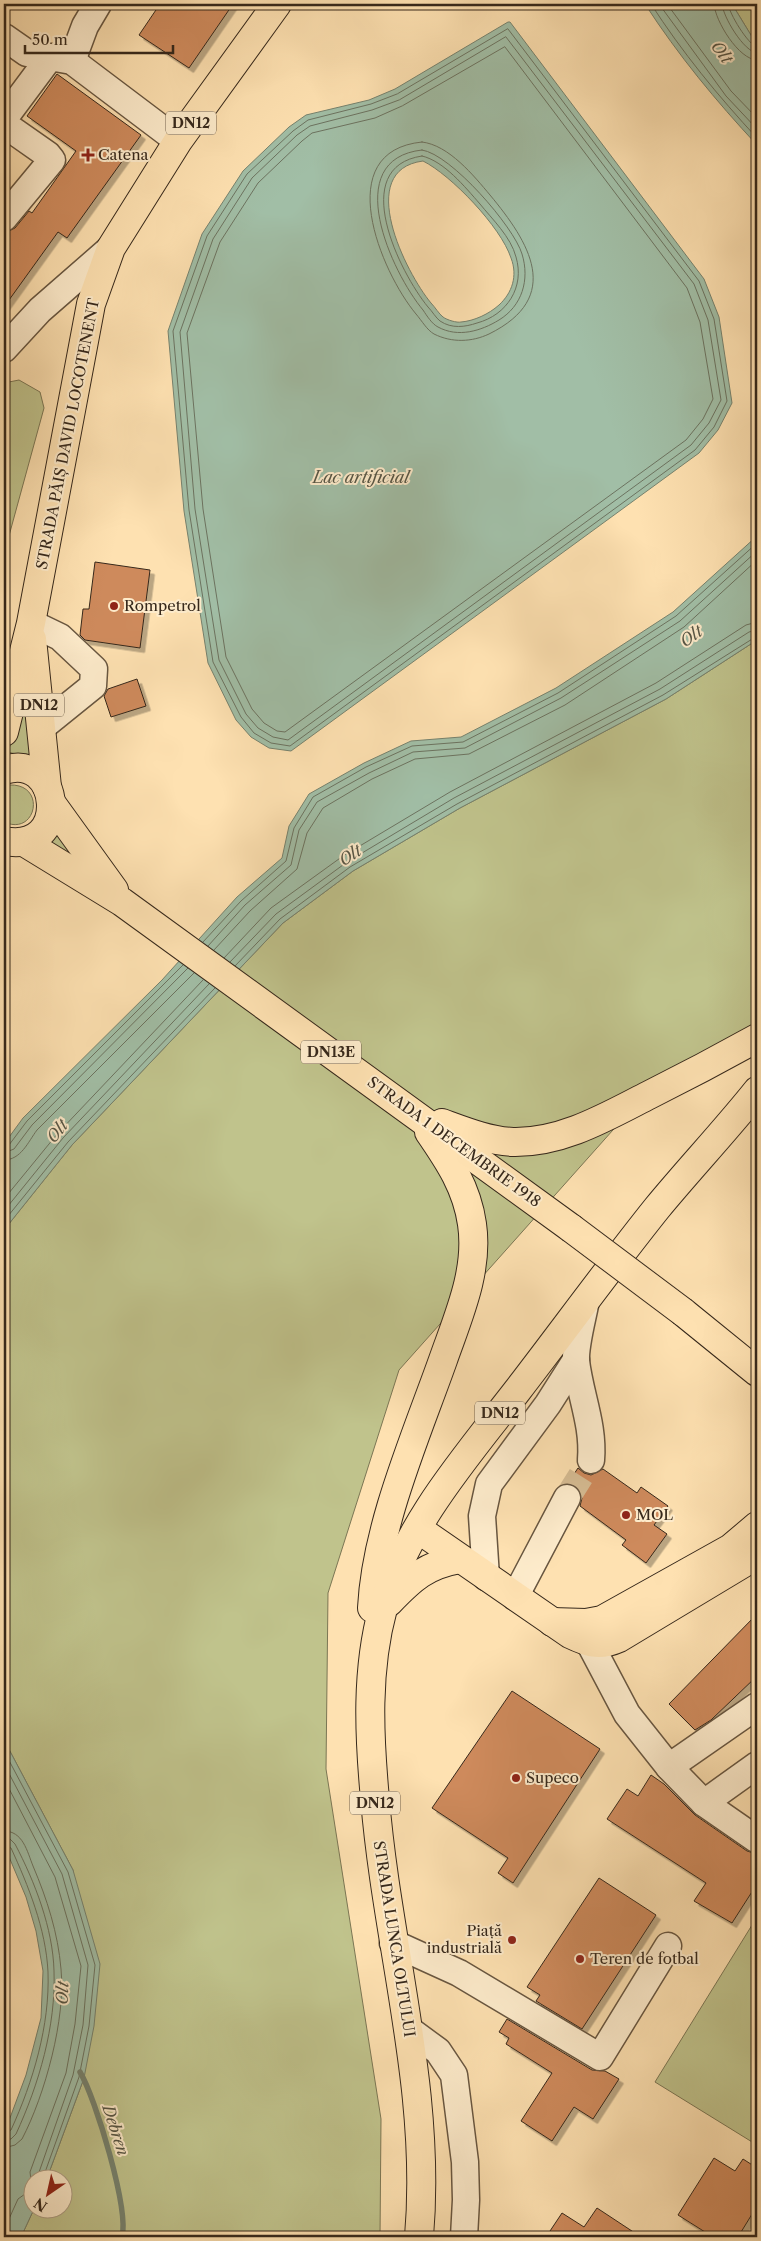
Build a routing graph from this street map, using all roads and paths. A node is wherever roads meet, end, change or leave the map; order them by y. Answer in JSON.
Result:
{"nodes":[{"id":1,"x":98,"y":4,"type":"edge"},
{"id":2,"x":277,"y":4,"type":"edge"},
{"id":3,"x":4,"y":37,"type":"edge"},
{"id":4,"x":61,"y":59,"type":"junction"},
{"id":5,"x":178,"y":141,"type":"junction"},
{"id":6,"x":4,"y":218,"type":"edge"},
{"id":7,"x":112,"y":248,"type":"junction"},
{"id":8,"x":4,"y":349,"type":"edge"},
{"id":9,"x":31,"y":623,"type":"junction"},
{"id":10,"x":10,"y":684,"type":"edge"},
{"id":11,"x":41,"y":728,"type":"junction"},
{"id":12,"x":4,"y":732,"type":"edge"},
{"id":13,"x":4,"y":770,"type":"edge"},
{"id":14,"x":50,"y":795,"type":"junction"},
{"id":15,"x":11,"y":845,"type":"edge"},
{"id":16,"x":122,"y":902,"type":"junction"},
{"id":17,"x":757,"y":1038,"type":"edge"},
{"id":18,"x":757,"y":1091,"type":"edge"},
{"id":19,"x":757,"y":1103,"type":"edge"},
{"id":20,"x":414,"y":1112,"type":"junction"},
{"id":21,"x":728,"y":1126,"type":"junction"},
{"id":22,"x":586,"y":1300,"type":"junction"},
{"id":23,"x":576,"y":1360,"type":"junction"},
{"id":24,"x":757,"y":1372,"type":"edge"},
{"id":25,"x":591,"y":1460,"type":"tunnel mouth"},
{"id":26,"x":567,"y":1498,"type":"tunnel mouth"},
{"id":27,"x":757,"y":1526,"type":"edge"},
{"id":28,"x":418,"y":1529,"type":"junction"},
{"id":29,"x":757,"y":1555,"type":"edge"},
{"id":30,"x":460,"y":1560,"type":"junction"},
{"id":31,"x":486,"y":1577,"type":"junction"},
{"id":32,"x":515,"y":1597,"type":"junction"},
{"id":33,"x":383,"y":1608,"type":"junction"},
{"id":34,"x":551,"y":1622,"type":"junction"},
{"id":35,"x":590,"y":1644,"type":"junction"},
{"id":36,"x":372,"y":1662,"type":"junction"},
{"id":37,"x":757,"y":1706,"type":"edge"},
{"id":38,"x":757,"y":1765,"type":"edge"},
{"id":39,"x":669,"y":1768,"type":"junction"},
{"id":40,"x":704,"y":1803,"type":"junction"},
{"id":41,"x":757,"y":1837,"type":"edge"},
{"id":42,"x":393,"y":1943,"type":"junction"},
{"id":43,"x":668,"y":1946,"type":"dead end"},
{"id":44,"x":408,"y":2029,"type":"junction"},
{"id":45,"x":419,"y":2237,"type":"edge"},
{"id":46,"x":464,"y":2237,"type":"edge"}],
"edges":[{"from":1,"to":4,"type":"street"},
{"from":2,"to":5,"type":"main road","name":"STRADA PĂIȘ DAVID LOCOTENENT","number":"DN12"},
{"from":3,"to":4,"type":"street"},
{"from":4,"to":5,"type":"street"},
{"from":4,"to":6,"type":"street"},
{"from":5,"to":7,"type":"main road","name":"STRADA PĂIȘ DAVID LOCOTENENT","number":"DN12"},
{"from":7,"to":8,"type":"street","name":"STRADA PĂIȘ DAVID LOCOTENENT"},
{"from":7,"to":9,"type":"main road","name":"STRADA PĂIȘ DAVID LOCOTENENT","number":"DN12"},
{"from":9,"to":10,"type":"main road","name":"STRADA PĂIȘ DAVID LOCOTENENT","number":"DN12"},
{"from":9,"to":11,"type":"main road","name":"STRADA PĂIȘ DAVID LOCOTENENT","number":"DN12"},
{"from":9,"to":11,"type":"street"},
{"from":10,"to":12,"type":"main road","name":"STRADA PĂIȘ DAVID LOCOTENENT","number":"DN12"},
{"from":11,"to":14,"type":"main road","name":"STRADA PĂIȘ DAVID LOCOTENENT","number":"DN12"},
{"from":13,"to":14,"type":"main road","name":"STRADA 1 DECEMBRIE 1918"},
{"from":14,"to":15,"type":"main road","number":"DN12"},
{"from":14,"to":16,"type":"main road","name":"STRADA 1 DECEMBRIE 1918","number":"DN13E"},
{"from":15,"to":16,"type":"main road","name":"STRADA 1 DECEMBRIE 1918","number":"DN13E"},
{"from":16,"to":20,"type":"main road","name":"STRADA 1 DECEMBRIE 1918","number":"DN13E"},
{"from":17,"to":20,"type":"main road"},
{"from":18,"to":21,"type":"main road","number":"DN12"},
{"from":19,"to":21,"type":"main road","number":"DN12"},
{"from":20,"to":24,"type":"main road","name":"STRADA 1 DECEMBRIE 1918","number":"DN13E","bridge":true},
{"from":20,"to":36,"type":"main road"},
{"from":21,"to":22,"type":"main road","number":"DN12"},
{"from":22,"to":23,"type":"street"},
{"from":22,"to":28,"type":"main road","number":"DN12"},
{"from":23,"to":25,"type":"street"},
{"from":23,"to":31,"type":"street"},
{"from":26,"to":32,"type":"street"},
{"from":27,"to":34,"type":"main road"},
{"from":28,"to":30,"type":"main road"},
{"from":28,"to":33,"type":"main road","name":"STRADA LUNCA OLTULUI","number":"DN12"},
{"from":29,"to":35,"type":"main road"},
{"from":30,"to":31,"type":"main road"},
{"from":30,"to":33,"type":"main road"},
{"from":31,"to":32,"type":"main road"},
{"from":32,"to":34,"type":"main road"},
{"from":33,"to":36,"type":"main road","name":"STRADA LUNCA OLTULUI","number":"DN12"},
{"from":34,"to":35,"type":"main road"},
{"from":35,"to":39,"type":"street"},
{"from":36,"to":42,"type":"main road","name":"STRADA LUNCA OLTULUI","number":"DN12"},
{"from":37,"to":39,"type":"street"},
{"from":38,"to":40,"type":"street"},
{"from":39,"to":40,"type":"street"},
{"from":40,"to":41,"type":"street"},
{"from":42,"to":43,"type":"street"},
{"from":42,"to":44,"type":"main road","name":"STRADA LUNCA OLTULUI","number":"DN12"},
{"from":44,"to":45,"type":"main road","name":"STRADA LUNCA OLTULUI","number":"DN12"},
{"from":44,"to":46,"type":"street"}]}
